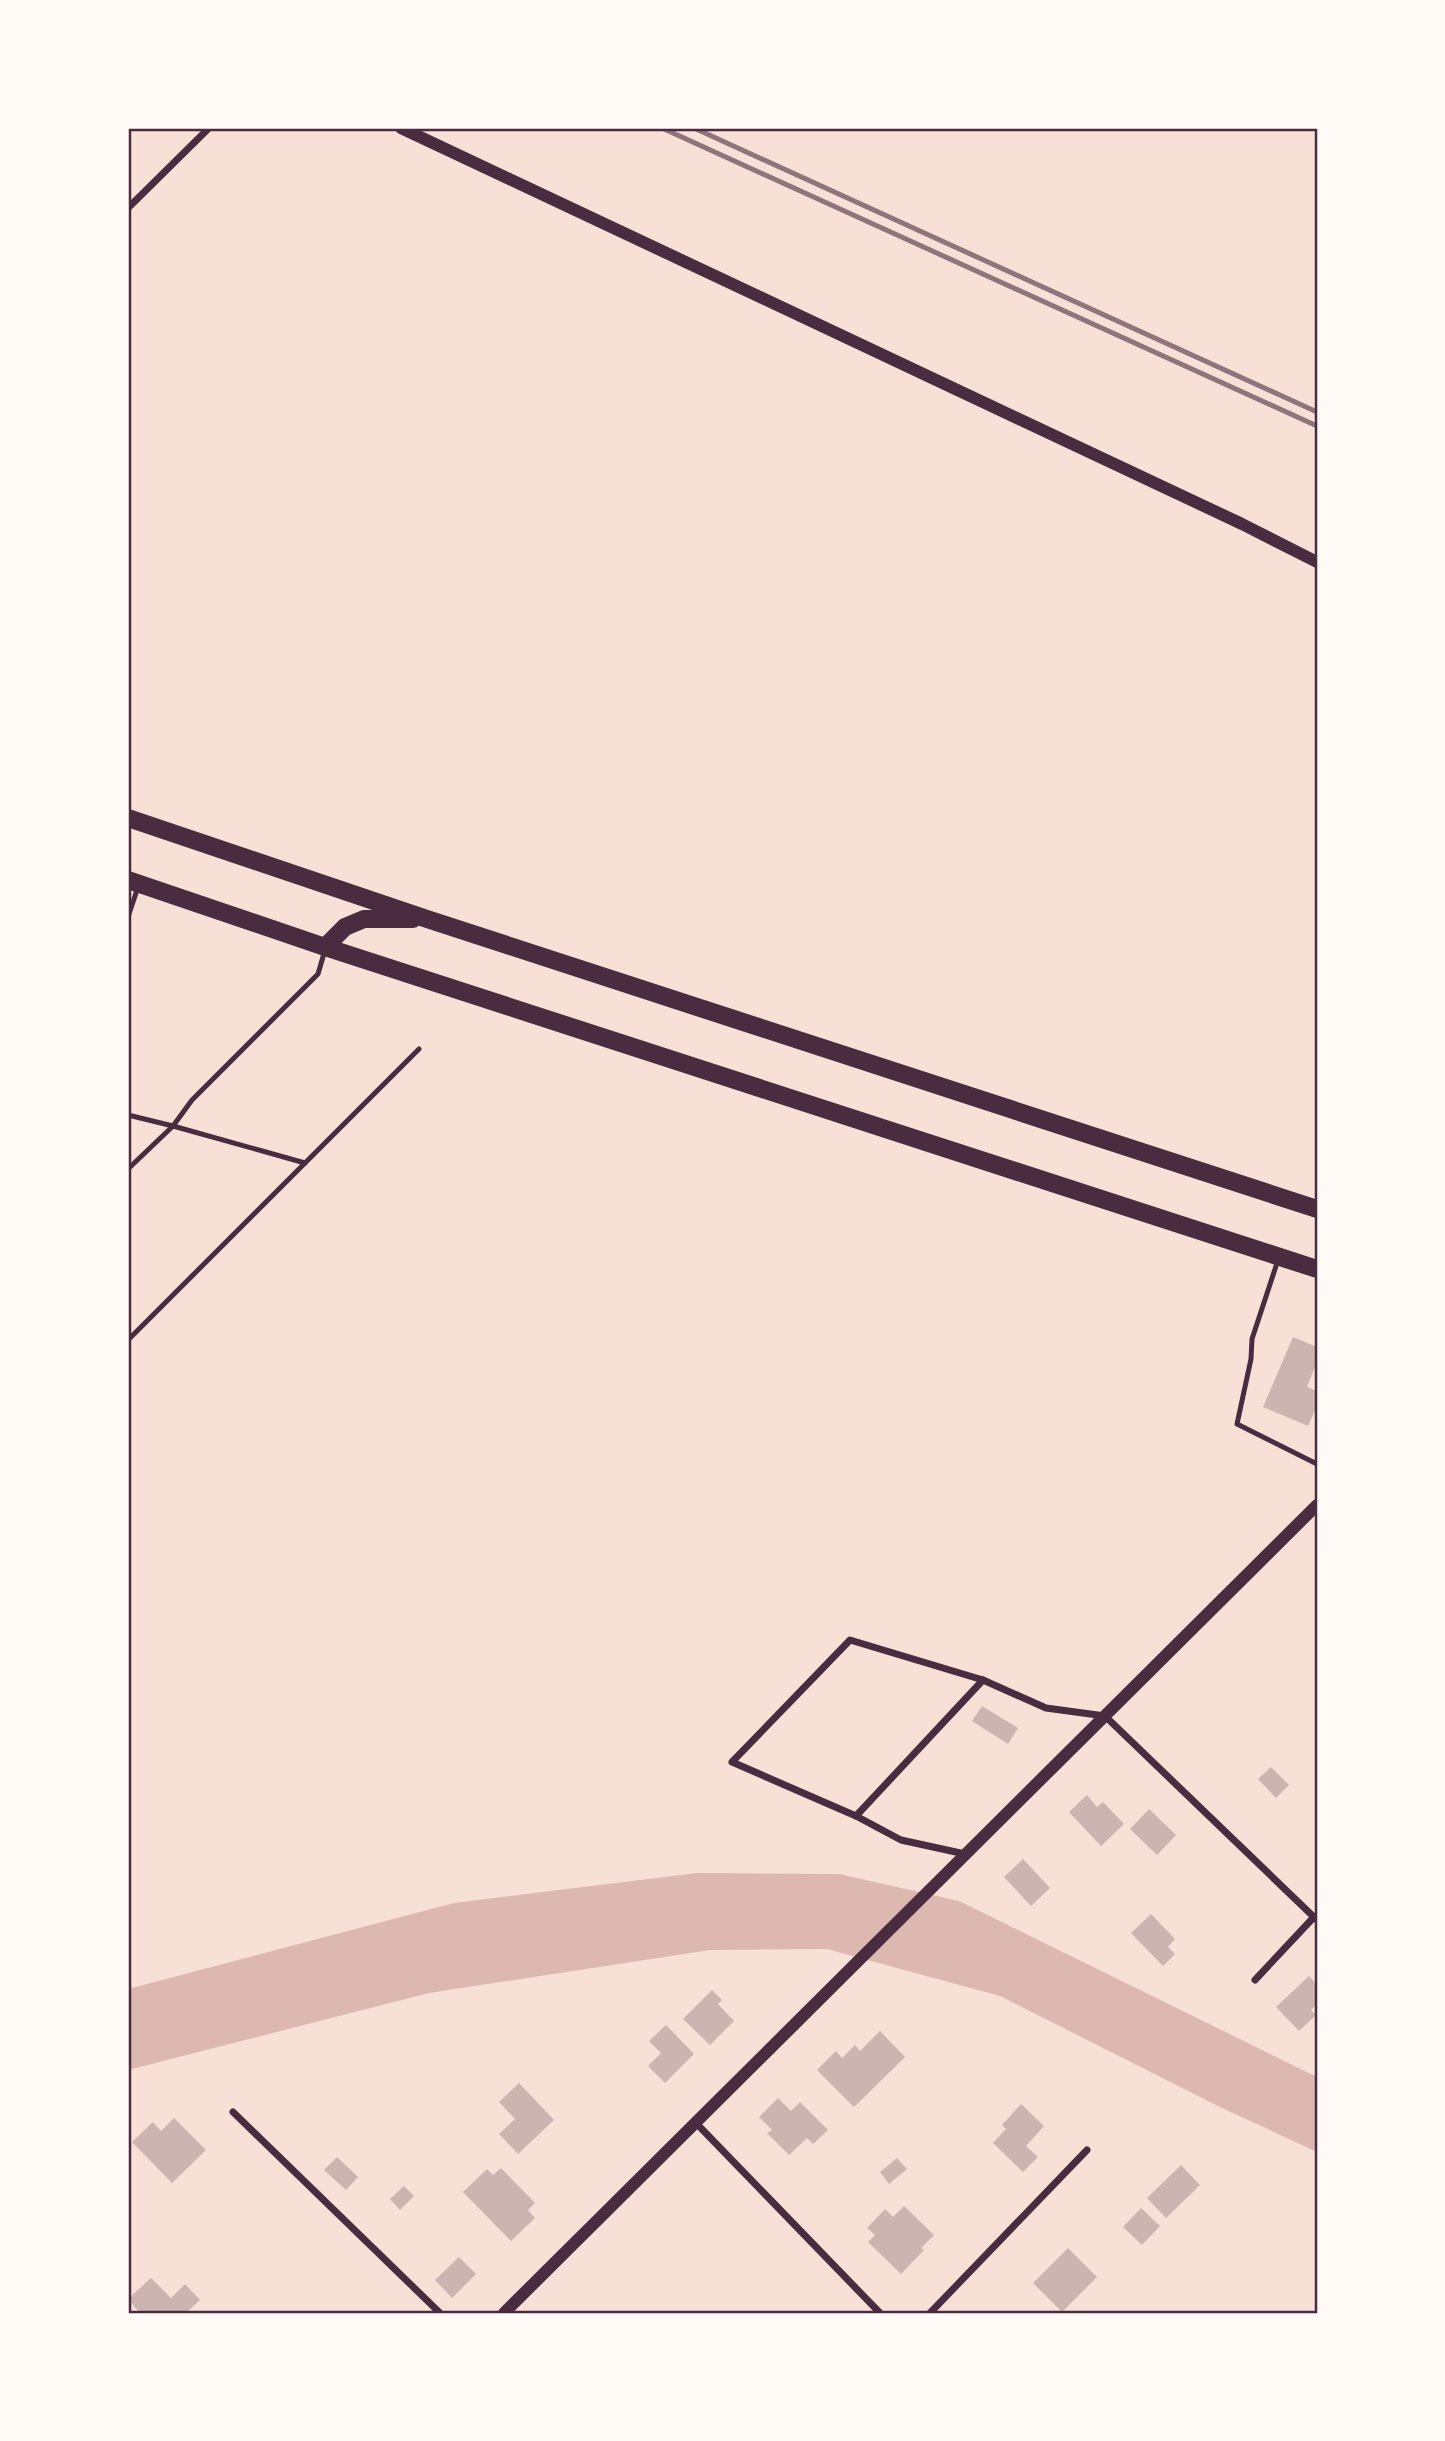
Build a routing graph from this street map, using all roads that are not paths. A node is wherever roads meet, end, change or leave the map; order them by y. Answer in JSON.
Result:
{"nodes":[{"id":1,"x":209,"y":128,"type":"edge"},
{"id":2,"x":401,"y":128,"type":"edge"},
{"id":3,"x":128,"y":208,"type":"edge"},
{"id":4,"x":1317,"y":562,"type":"edge"},
{"id":5,"x":128,"y":818,"type":"edge"},
{"id":6,"x":133,"y":881,"type":"edge"},
{"id":7,"x":128,"y":917,"type":"edge"},
{"id":8,"x":427,"y":919,"type":"junction"},
{"id":9,"x":325,"y":947,"type":"junction"},
{"id":10,"x":419,"y":1049,"type":"dead end"},
{"id":11,"x":128,"y":1115,"type":"edge"},
{"id":12,"x":173,"y":1126,"type":"junction"},
{"id":13,"x":305,"y":1163,"type":"junction"},
{"id":14,"x":128,"y":1169,"type":"edge"},
{"id":15,"x":1317,"y":1209,"type":"edge"},
{"id":16,"x":1279,"y":1257,"type":"junction"},
{"id":17,"x":1317,"y":1269,"type":"edge"},
{"id":18,"x":128,"y":1340,"type":"edge"},
{"id":19,"x":1317,"y":1455,"type":"edge"},
{"id":20,"x":1316,"y":1463,"type":"edge"},
{"id":21,"x":1317,"y":1505,"type":"edge"},
{"id":22,"x":983,"y":1680,"type":"junction"},
{"id":23,"x":1105,"y":1716,"type":"junction"},
{"id":24,"x":856,"y":1816,"type":"junction"},
{"id":25,"x":965,"y":1854,"type":"junction"},
{"id":26,"x":1315,"y":1918,"type":"edge"},
{"id":27,"x":1255,"y":1980,"type":"dead end"},
{"id":28,"x":233,"y":2112,"type":"dead end"},
{"id":29,"x":696,"y":2123,"type":"junction"},
{"id":30,"x":1087,"y":2150,"type":"dead end"},
{"id":31,"x":440,"y":2313,"type":"edge"},
{"id":32,"x":504,"y":2313,"type":"edge"},
{"id":33,"x":880,"y":2313,"type":"edge"},
{"id":34,"x":930,"y":2313,"type":"edge"}],
"edges":[{"from":1,"to":3,"type":"street"},
{"from":2,"to":4,"type":"street"},
{"from":5,"to":8,"type":"main road"},
{"from":6,"to":7,"type":"lane"},
{"from":6,"to":9,"type":"main road"},
{"from":8,"to":9,"type":"main road"},
{"from":8,"to":15,"type":"main road"},
{"from":9,"to":12,"type":"lane"},
{"from":9,"to":16,"type":"main road"},
{"from":10,"to":13,"type":"lane"},
{"from":11,"to":12,"type":"lane"},
{"from":12,"to":13,"type":"lane"},
{"from":12,"to":14,"type":"lane"},
{"from":13,"to":18,"type":"lane"},
{"from":16,"to":17,"type":"main road"},
{"from":16,"to":20,"type":"lane"},
{"from":19,"to":20,"type":"lane"},
{"from":21,"to":23,"type":"street"},
{"from":22,"to":23,"type":"street"},
{"from":22,"to":24,"type":"street"},
{"from":22,"to":24,"type":"street"},
{"from":23,"to":25,"type":"street"},
{"from":23,"to":26,"type":"street"},
{"from":24,"to":25,"type":"street"},
{"from":25,"to":29,"type":"street"},
{"from":26,"to":27,"type":"street"},
{"from":28,"to":31,"type":"street"},
{"from":29,"to":32,"type":"street"},
{"from":29,"to":33,"type":"street"},
{"from":30,"to":34,"type":"street"}]}
